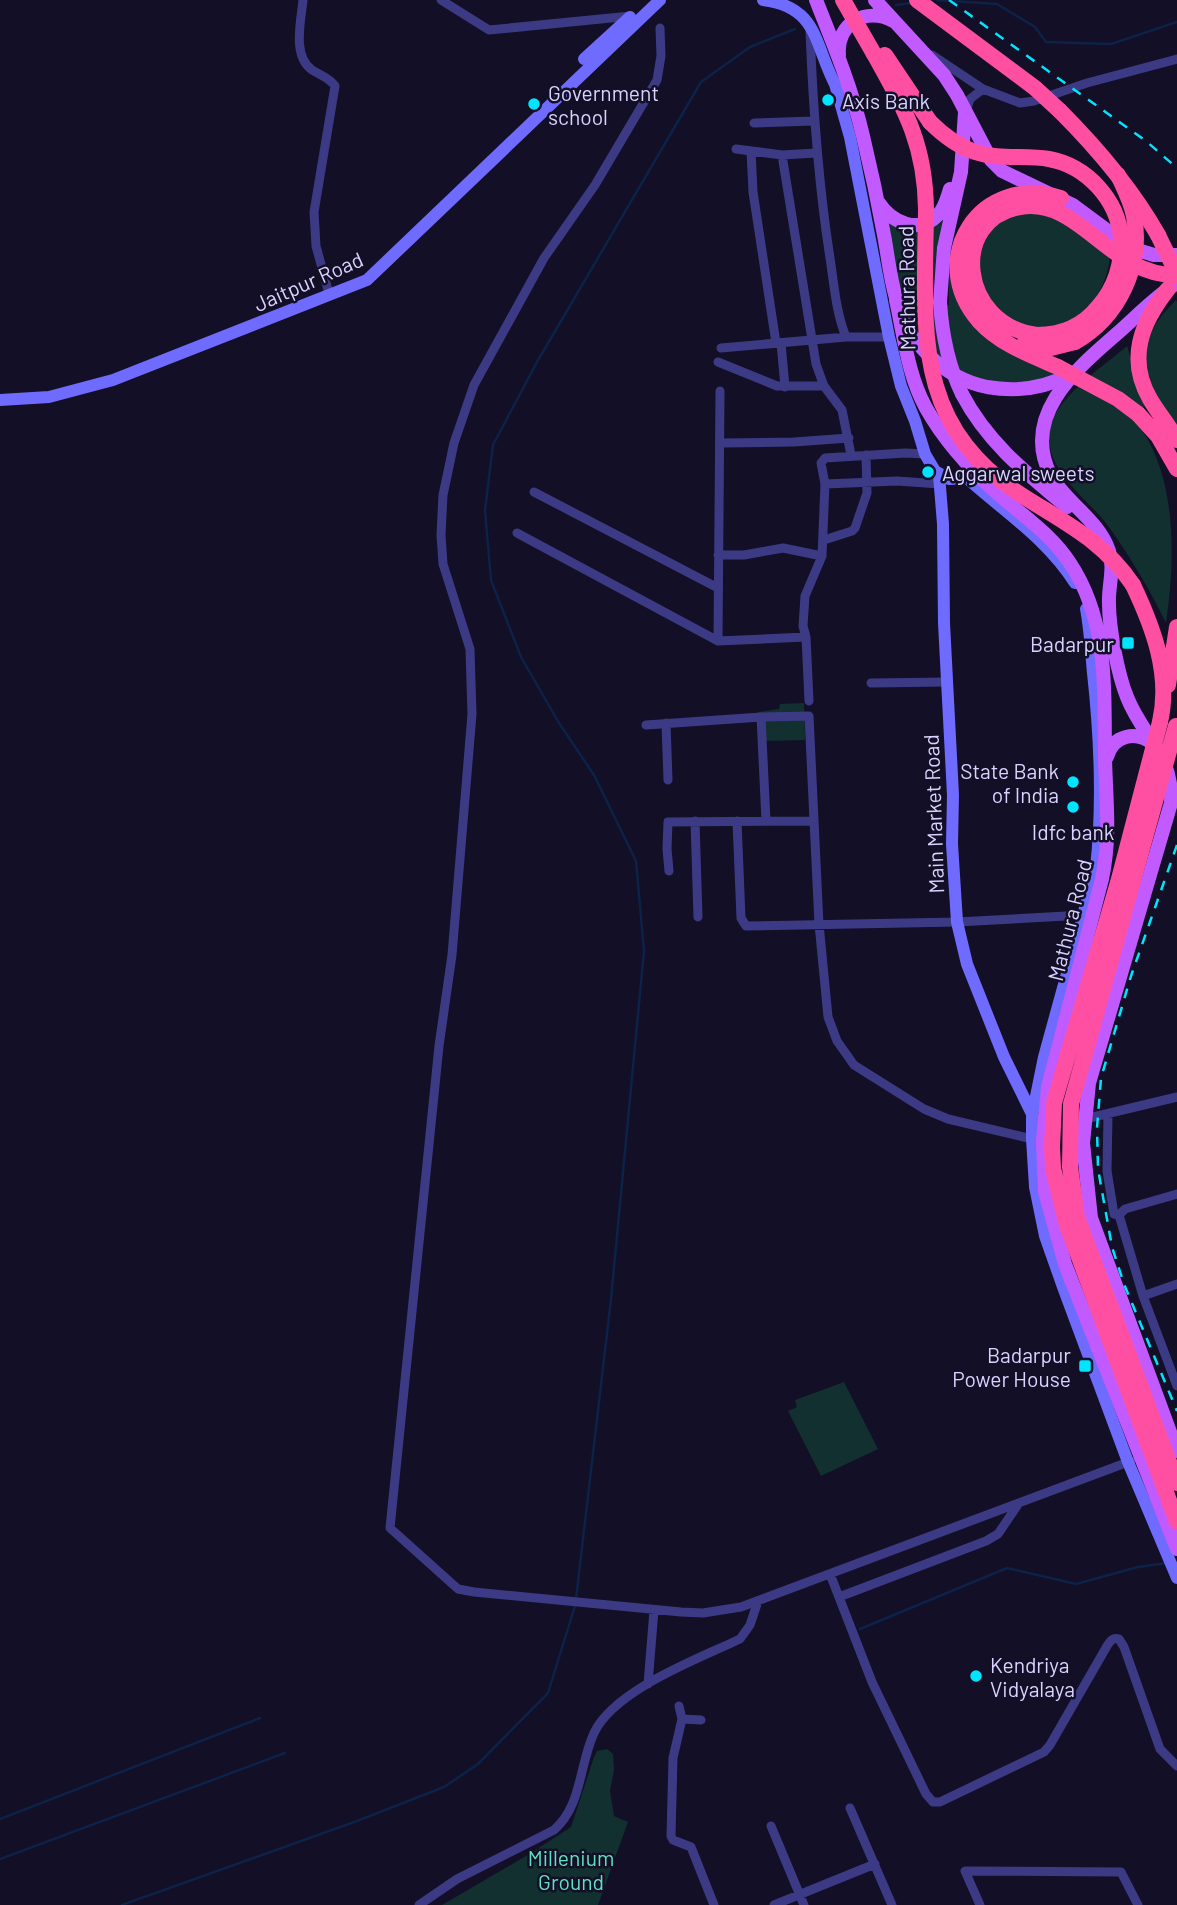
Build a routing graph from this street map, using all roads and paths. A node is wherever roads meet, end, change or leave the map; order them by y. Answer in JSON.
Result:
{"nodes":[{"id":1,"x":303,"y":0,"type":"edge"},
{"id":2,"x":441,"y":0,"type":"edge"},
{"id":3,"x":649,"y":0,"type":"edge"},
{"id":4,"x":660,"y":0,"type":"edge"},
{"id":5,"x":816,"y":0,"type":"edge"},
{"id":6,"x":844,"y":0,"type":"edge"},
{"id":7,"x":875,"y":0,"type":"edge"},
{"id":8,"x":917,"y":0,"type":"edge"},
{"id":9,"x":767,"y":1,"type":"edge"},
{"id":10,"x":631,"y":16,"type":"junction"},
{"id":11,"x":898,"y":24,"type":"junction"},
{"id":12,"x":660,"y":28,"type":"dead end"},
{"id":13,"x":810,"y":28,"type":"junction"},
{"id":14,"x":921,"y":48,"type":"junction"},
{"id":15,"x":1177,"y":59,"type":"edge"},
{"id":16,"x":840,"y":60,"type":"junction"},
{"id":17,"x":835,"y":84,"type":"junction"},
{"id":18,"x":983,"y":89,"type":"junction"},
{"id":19,"x":966,"y":111,"type":"junction"},
{"id":20,"x":813,"y":121,"type":"junction"},
{"id":21,"x":754,"y":124,"type":"dead end"},
{"id":22,"x":864,"y":138,"type":"junction"},
{"id":23,"x":736,"y":149,"type":"dead end"},
{"id":24,"x":751,"y":151,"type":"junction"},
{"id":25,"x":963,"y":151,"type":"junction"},
{"id":26,"x":816,"y":153,"type":"junction"},
{"id":27,"x":782,"y":155,"type":"junction"},
{"id":28,"x":1118,"y":175,"type":"junction"},
{"id":29,"x":877,"y":199,"type":"junction"},
{"id":30,"x":1063,"y":206,"type":"junction"},
{"id":31,"x":1177,"y":249,"type":"edge"},
{"id":32,"x":1177,"y":255,"type":"edge"},
{"id":33,"x":1175,"y":280,"type":"edge"},
{"id":34,"x":328,"y":290,"type":"junction"},
{"id":35,"x":896,"y":300,"type":"junction"},
{"id":36,"x":997,"y":336,"type":"junction"},
{"id":37,"x":846,"y":337,"type":"junction"},
{"id":38,"x":889,"y":337,"type":"junction"},
{"id":39,"x":811,"y":340,"type":"junction"},
{"id":40,"x":778,"y":343,"type":"junction"},
{"id":41,"x":721,"y":348,"type":"dead end"},
{"id":42,"x":718,"y":362,"type":"dead end"},
{"id":43,"x":1082,"y":366,"type":"junction"},
{"id":44,"x":824,"y":386,"type":"junction"},
{"id":45,"x":785,"y":387,"type":"junction"},
{"id":46,"x":720,"y":391,"type":"dead end"},
{"id":47,"x":0,"y":393,"type":"edge"},
{"id":48,"x":0,"y":400,"type":"edge"},
{"id":49,"x":849,"y":438,"type":"junction"},
{"id":50,"x":1177,"y":440,"type":"edge"},
{"id":51,"x":720,"y":443,"type":"junction"},
{"id":52,"x":925,"y":454,"type":"junction"},
{"id":53,"x":866,"y":455,"type":"junction"},
{"id":54,"x":851,"y":456,"type":"junction"},
{"id":55,"x":1177,"y":469,"type":"edge"},
{"id":56,"x":974,"y":478,"type":"junction"},
{"id":57,"x":940,"y":479,"type":"junction"},
{"id":58,"x":867,"y":481,"type":"junction"},
{"id":59,"x":825,"y":484,"type":"junction"},
{"id":60,"x":534,"y":492,"type":"dead end"},
{"id":61,"x":1091,"y":524,"type":"junction"},
{"id":62,"x":517,"y":533,"type":"dead end"},
{"id":63,"x":824,"y":540,"type":"junction"},
{"id":64,"x":718,"y":555,"type":"junction"},
{"id":65,"x":822,"y":556,"type":"junction"},
{"id":66,"x":718,"y":588,"type":"junction"},
{"id":67,"x":1177,"y":627,"type":"edge"},
{"id":68,"x":806,"y":637,"type":"junction"},
{"id":69,"x":718,"y":641,"type":"junction"},
{"id":70,"x":947,"y":682,"type":"junction"},
{"id":71,"x":871,"y":683,"type":"dead end"},
{"id":72,"x":809,"y":701,"type":"dead end"},
{"id":73,"x":1162,"y":715,"type":"junction"},
{"id":74,"x":761,"y":717,"type":"junction"},
{"id":75,"x":1177,"y":722,"type":"edge"},
{"id":76,"x":666,"y":723,"type":"junction"},
{"id":77,"x":646,"y":725,"type":"dead end"},
{"id":78,"x":1158,"y":748,"type":"junction"},
{"id":79,"x":1105,"y":762,"type":"junction"},
{"id":80,"x":668,"y":780,"type":"dead end"},
{"id":81,"x":695,"y":821,"type":"junction"},
{"id":82,"x":737,"y":821,"type":"junction"},
{"id":83,"x":766,"y":821,"type":"junction"},
{"id":84,"x":814,"y":821,"type":"junction"},
{"id":85,"x":1108,"y":845,"type":"junction"},
{"id":86,"x":1155,"y":855,"type":"junction"},
{"id":87,"x":669,"y":871,"type":"dead end"},
{"id":88,"x":1084,"y":915,"type":"junction"},
{"id":89,"x":698,"y":918,"type":"dead end"},
{"id":90,"x":957,"y":922,"type":"junction"},
{"id":91,"x":818,"y":924,"type":"junction"},
{"id":92,"x":1177,"y":1097,"type":"edge"},
{"id":93,"x":1108,"y":1114,"type":"junction"},
{"id":94,"x":1032,"y":1116,"type":"junction"},
{"id":95,"x":1085,"y":1119,"type":"junction"},
{"id":96,"x":1037,"y":1136,"type":"junction"},
{"id":97,"x":1177,"y":1194,"type":"edge"},
{"id":98,"x":1119,"y":1215,"type":"junction"},
{"id":99,"x":1177,"y":1284,"type":"edge"},
{"id":100,"x":1143,"y":1296,"type":"junction"},
{"id":101,"x":1169,"y":1366,"type":"junction"},
{"id":102,"x":1147,"y":1372,"type":"junction"},
{"id":103,"x":1106,"y":1382,"type":"junction"},
{"id":104,"x":1177,"y":1386,"type":"edge"},
{"id":105,"x":1177,"y":1451,"type":"edge"},
{"id":106,"x":1135,"y":1460,"type":"junction"},
{"id":107,"x":1177,"y":1483,"type":"edge"},
{"id":108,"x":1177,"y":1493,"type":"edge"},
{"id":109,"x":1157,"y":1499,"type":"junction"},
{"id":110,"x":1018,"y":1503,"type":"junction"},
{"id":111,"x":1177,"y":1522,"type":"edge"},
{"id":112,"x":1172,"y":1550,"type":"edge"},
{"id":113,"x":830,"y":1574,"type":"junction"},
{"id":114,"x":1176,"y":1574,"type":"edge"},
{"id":115,"x":839,"y":1597,"type":"junction"},
{"id":116,"x":758,"y":1601,"type":"junction"},
{"id":117,"x":654,"y":1610,"type":"junction"},
{"id":118,"x":648,"y":1684,"type":"junction"},
{"id":119,"x":679,"y":1706,"type":"dead end"},
{"id":120,"x":682,"y":1719,"type":"junction"},
{"id":121,"x":701,"y":1720,"type":"dead end"},
{"id":122,"x":1177,"y":1766,"type":"edge"},
{"id":123,"x":850,"y":1808,"type":"dead end"},
{"id":124,"x":771,"y":1826,"type":"dead end"},
{"id":125,"x":875,"y":1864,"type":"junction"},
{"id":126,"x":800,"y":1895,"type":"junction"},
{"id":127,"x":419,"y":1905,"type":"edge"},
{"id":128,"x":714,"y":1905,"type":"edge"},
{"id":129,"x":774,"y":1905,"type":"edge"},
{"id":130,"x":804,"y":1905,"type":"edge"},
{"id":131,"x":892,"y":1905,"type":"edge"},
{"id":132,"x":980,"y":1905,"type":"edge"},
{"id":133,"x":1138,"y":1905,"type":"edge"}],
"edges":[{"from":1,"to":34,"type":"street"},
{"from":2,"to":10,"type":"street"},
{"from":3,"to":10,"type":"street","name":"Jaitpur Road"},
{"from":4,"to":48,"type":"street","name":"Jaitpur Road"},
{"from":5,"to":16,"type":"main road"},
{"from":6,"to":30,"type":"highway","bridge":true},
{"from":6,"to":73,"type":"highway","name":"Mathura Road","bridge":true},
{"from":7,"to":11,"type":"main road"},
{"from":8,"to":28,"type":"highway","bridge":true},
{"from":9,"to":13,"type":"street"},
{"from":10,"to":34,"type":"street","name":"Jaitpur Road"},
{"from":11,"to":14,"type":"main road"},
{"from":11,"to":16,"type":"main road"},
{"from":12,"to":117,"type":"street"},
{"from":13,"to":17,"type":"street"},
{"from":13,"to":20,"type":"street"},
{"from":14,"to":18,"type":"street"},
{"from":14,"to":19,"type":"main road"},
{"from":15,"to":18,"type":"street"},
{"from":16,"to":22,"type":"main road"},
{"from":17,"to":22,"type":"street"},
{"from":17,"to":38,"type":"street"},
{"from":18,"to":19,"type":"street"},
{"from":19,"to":25,"type":"main road"},
{"from":19,"to":30,"type":"main road"},
{"from":20,"to":21,"type":"street"},
{"from":20,"to":26,"type":"street"},
{"from":22,"to":29,"type":"main road"},
{"from":23,"to":24,"type":"street"},
{"from":24,"to":27,"type":"street"},
{"from":24,"to":40,"type":"street"},
{"from":25,"to":29,"type":"main road"},
{"from":25,"to":61,"type":"main road","bridge":true},
{"from":26,"to":27,"type":"street"},
{"from":26,"to":37,"type":"street"},
{"from":27,"to":39,"type":"street"},
{"from":28,"to":33,"type":"highway","bridge":true},
{"from":28,"to":36,"type":"highway","bridge":true},
{"from":29,"to":35,"type":"main road"},
{"from":30,"to":31,"type":"main road"},
{"from":30,"to":32,"type":"main road"},
{"from":30,"to":33,"type":"highway"},
{"from":30,"to":36,"type":"highway"},
{"from":33,"to":43,"type":"main road"},
{"from":33,"to":50,"type":"highway"},
{"from":34,"to":47,"type":"street","name":"Jaitpur Road"},
{"from":35,"to":43,"type":"main road"},
{"from":35,"to":56,"type":"main road","name":"Mathura Road"},
{"from":36,"to":55,"type":"highway","bridge":true},
{"from":37,"to":38,"type":"street"},
{"from":37,"to":39,"type":"street"},
{"from":38,"to":52,"type":"street"},
{"from":39,"to":40,"type":"street"},
{"from":39,"to":44,"type":"street"},
{"from":40,"to":41,"type":"street"},
{"from":40,"to":45,"type":"street"},
{"from":42,"to":45,"type":"street"},
{"from":43,"to":61,"type":"main road"},
{"from":44,"to":45,"type":"street"},
{"from":44,"to":49,"type":"street"},
{"from":46,"to":51,"type":"street"},
{"from":49,"to":51,"type":"street"},
{"from":49,"to":54,"type":"street"},
{"from":51,"to":64,"type":"street"},
{"from":52,"to":53,"type":"street"},
{"from":52,"to":57,"type":"street"},
{"from":53,"to":54,"type":"street"},
{"from":53,"to":58,"type":"street"},
{"from":54,"to":59,"type":"street"},
{"from":56,"to":57,"type":"street"},
{"from":56,"to":79,"type":"main road","name":"Mathura Road"},
{"from":56,"to":88,"type":"street"},
{"from":57,"to":58,"type":"street"},
{"from":57,"to":70,"type":"street","name":"Main Market Road"},
{"from":58,"to":59,"type":"street"},
{"from":58,"to":63,"type":"street"},
{"from":59,"to":63,"type":"street"},
{"from":60,"to":66,"type":"street"},
{"from":61,"to":78,"type":"main road"},
{"from":62,"to":69,"type":"street"},
{"from":63,"to":65,"type":"street"},
{"from":64,"to":65,"type":"street"},
{"from":64,"to":66,"type":"street"},
{"from":65,"to":68,"type":"street"},
{"from":66,"to":69,"type":"street"},
{"from":67,"to":73,"type":"highway"},
{"from":68,"to":69,"type":"street"},
{"from":68,"to":72,"type":"street"},
{"from":70,"to":71,"type":"street"},
{"from":70,"to":90,"type":"street","name":"Main Market Road"},
{"from":73,"to":111,"type":"highway","name":"Mathura Road","bridge":true},
{"from":74,"to":76,"type":"street"},
{"from":74,"to":83,"type":"street"},
{"from":74,"to":84,"type":"street"},
{"from":75,"to":107,"type":"highway","bridge":true},
{"from":76,"to":77,"type":"street"},
{"from":76,"to":80,"type":"street"},
{"from":78,"to":79,"type":"main road"},
{"from":78,"to":86,"type":"main road"},
{"from":79,"to":85,"type":"main road","name":"Mathura Road"},
{"from":81,"to":82,"type":"street"},
{"from":81,"to":87,"type":"street"},
{"from":81,"to":89,"type":"street"},
{"from":82,"to":83,"type":"street"},
{"from":82,"to":91,"type":"street"},
{"from":83,"to":84,"type":"street"},
{"from":84,"to":91,"type":"street"},
{"from":85,"to":86,"type":"main road"},
{"from":85,"to":96,"type":"main road","name":"Mathura Road"},
{"from":86,"to":95,"type":"main road"},
{"from":88,"to":90,"type":"street"},
{"from":88,"to":94,"type":"street"},
{"from":90,"to":91,"type":"street"},
{"from":90,"to":94,"type":"street","name":"Main Market Road"},
{"from":91,"to":96,"type":"street"},
{"from":92,"to":93,"type":"street"},
{"from":93,"to":95,"type":"street"},
{"from":93,"to":98,"type":"street"},
{"from":94,"to":96,"type":"street","name":"Main Market Road"},
{"from":95,"to":102,"type":"main road"},
{"from":96,"to":103,"type":"main road","name":"Mathura Road"},
{"from":97,"to":98,"type":"street"},
{"from":98,"to":100,"type":"street"},
{"from":99,"to":100,"type":"street"},
{"from":100,"to":101,"type":"street"},
{"from":101,"to":102,"type":"street"},
{"from":101,"to":104,"type":"street"},
{"from":102,"to":103,"type":"main road"},
{"from":102,"to":105,"type":"main road"},
{"from":103,"to":106,"type":"main road","name":"Mathura Road"},
{"from":106,"to":109,"type":"main road","name":"Mathura Road"},
{"from":106,"to":110,"type":"street"},
{"from":106,"to":112,"type":"street"},
{"from":108,"to":109,"type":"main road"},
{"from":109,"to":112,"type":"main road","name":"Mathura Road"},
{"from":110,"to":113,"type":"street"},
{"from":110,"to":115,"type":"street"},
{"from":112,"to":114,"type":"street"},
{"from":113,"to":115,"type":"street"},
{"from":113,"to":116,"type":"street"},
{"from":115,"to":122,"type":"street"},
{"from":116,"to":117,"type":"street"},
{"from":116,"to":118,"type":"street"},
{"from":117,"to":118,"type":"street"},
{"from":118,"to":127,"type":"street"},
{"from":119,"to":120,"type":"street"},
{"from":120,"to":121,"type":"street"},
{"from":120,"to":128,"type":"street"},
{"from":123,"to":125,"type":"street"},
{"from":124,"to":126,"type":"street"},
{"from":125,"to":126,"type":"street"},
{"from":125,"to":131,"type":"street"},
{"from":126,"to":129,"type":"street"},
{"from":126,"to":130,"type":"street"},
{"from":132,"to":133,"type":"street"}]}
